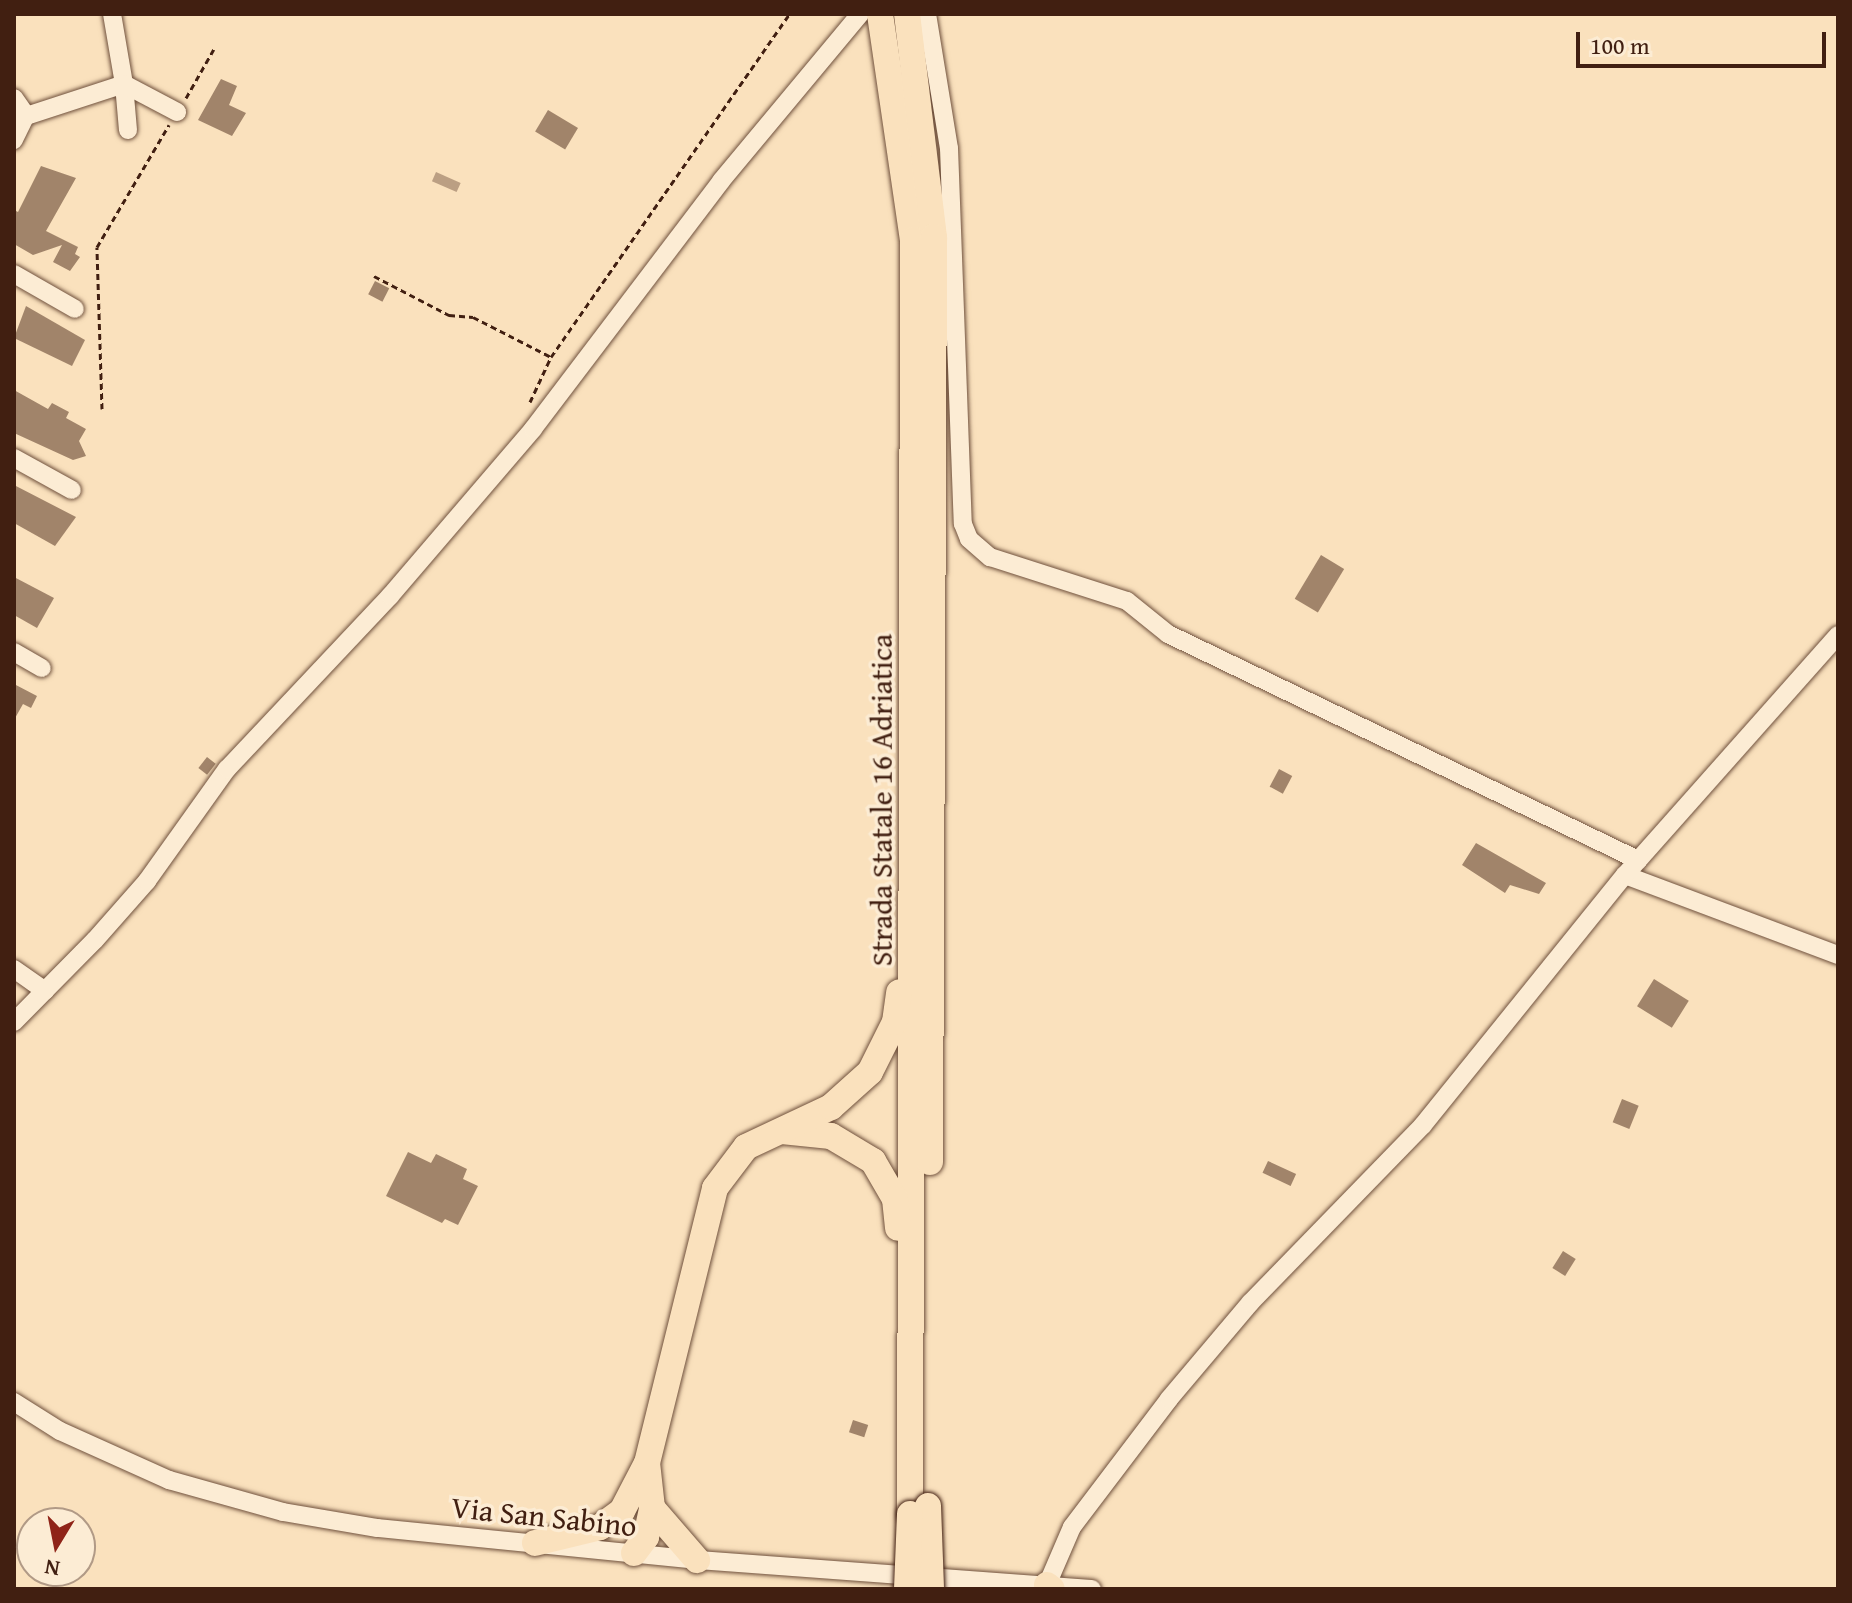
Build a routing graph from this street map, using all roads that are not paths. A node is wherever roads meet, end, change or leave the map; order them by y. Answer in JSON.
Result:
{"nodes":[{"id":1,"x":112,"y":14,"type":"edge"},
{"id":2,"x":860,"y":14,"type":"edge"},
{"id":3,"x":880,"y":14,"type":"edge"},
{"id":4,"x":907,"y":14,"type":"edge"},
{"id":5,"x":927,"y":14,"type":"edge"},
{"id":6,"x":124,"y":84,"type":"junction"},
{"id":7,"x":14,"y":98,"type":"edge"},
{"id":8,"x":177,"y":112,"type":"road end"},
{"id":9,"x":20,"y":118,"type":"edge"},
{"id":10,"x":128,"y":130,"type":"dead end"},
{"id":11,"x":14,"y":140,"type":"edge"},
{"id":12,"x":14,"y":274,"type":"edge"},
{"id":13,"x":75,"y":309,"type":"dead end"},
{"id":14,"x":14,"y":458,"type":"edge"},
{"id":15,"x":72,"y":490,"type":"dead end"},
{"id":16,"x":1838,"y":635,"type":"edge"},
{"id":17,"x":14,"y":652,"type":"edge"},
{"id":18,"x":42,"y":668,"type":"dead end"},
{"id":19,"x":914,"y":698,"type":"junction"},
{"id":20,"x":1638,"y":860,"type":"junction"},
{"id":21,"x":1625,"y":875,"type":"junction"},
{"id":22,"x":1838,"y":955,"type":"edge"},
{"id":23,"x":14,"y":969,"type":"edge"},
{"id":24,"x":45,"y":991,"type":"junction"},
{"id":25,"x":14,"y":1022,"type":"edge"},
{"id":26,"x":782,"y":1131,"type":"junction"},
{"id":27,"x":14,"y":1402,"type":"edge"},
{"id":28,"x":647,"y":1463,"type":"junction"},
{"id":29,"x":916,"y":1505,"type":"junction"},
{"id":30,"x":652,"y":1508,"type":"junction"},
{"id":31,"x":622,"y":1511,"type":"junction"},
{"id":32,"x":535,"y":1543,"type":"junction"},
{"id":33,"x":634,"y":1553,"type":"junction"},
{"id":34,"x":697,"y":1560,"type":"junction"},
{"id":35,"x":1050,"y":1587,"type":"edge"},
{"id":36,"x":907,"y":1589,"type":"edge"},
{"id":37,"x":931,"y":1589,"type":"edge"},
{"id":38,"x":1092,"y":1589,"type":"edge"}],
"edges":[{"from":1,"to":6,"type":"street"},
{"from":2,"to":24,"type":"street"},
{"from":3,"to":19,"type":"highway","name":"Strada Statale 16 Adriatica"},
{"from":4,"to":29,"type":"highway","name":"Strada Statale 16 Adriatica"},
{"from":5,"to":20,"type":"street"},
{"from":6,"to":8,"type":"street"},
{"from":6,"to":9,"type":"street"},
{"from":6,"to":10,"type":"street"},
{"from":7,"to":9,"type":"street"},
{"from":9,"to":11,"type":"street"},
{"from":12,"to":13,"type":"street"},
{"from":14,"to":15,"type":"street"},
{"from":16,"to":20,"type":"street"},
{"from":17,"to":18,"type":"street"},
{"from":19,"to":26,"type":"highway"},
{"from":19,"to":29,"type":"highway","name":"Strada Statale 16 Adriatica"},
{"from":20,"to":21,"type":"street"},
{"from":21,"to":22,"type":"street"},
{"from":21,"to":35,"type":"street"},
{"from":23,"to":24,"type":"street"},
{"from":24,"to":25,"type":"street"},
{"from":26,"to":28,"type":"highway"},
{"from":26,"to":29,"type":"highway"},
{"from":27,"to":32,"type":"street","name":"Via San Sabino"},
{"from":28,"to":30,"type":"highway"},
{"from":28,"to":31,"type":"highway"},
{"from":29,"to":36,"type":"highway","name":"Strada Statale 16 Adriatica","bridge":true},
{"from":29,"to":37,"type":"highway","name":"Strada Statale 16 Adriatica","bridge":true},
{"from":30,"to":33,"type":"highway"},
{"from":30,"to":34,"type":"highway"},
{"from":31,"to":32,"type":"highway"},
{"from":31,"to":33,"type":"highway"},
{"from":32,"to":33,"type":"street","name":"Via San Sabino"},
{"from":33,"to":34,"type":"street","name":"Via San Sabino"},
{"from":34,"to":35,"type":"street","name":"Via San Sabino"},
{"from":35,"to":38,"type":"street","name":"Via San Sabino"}]}
